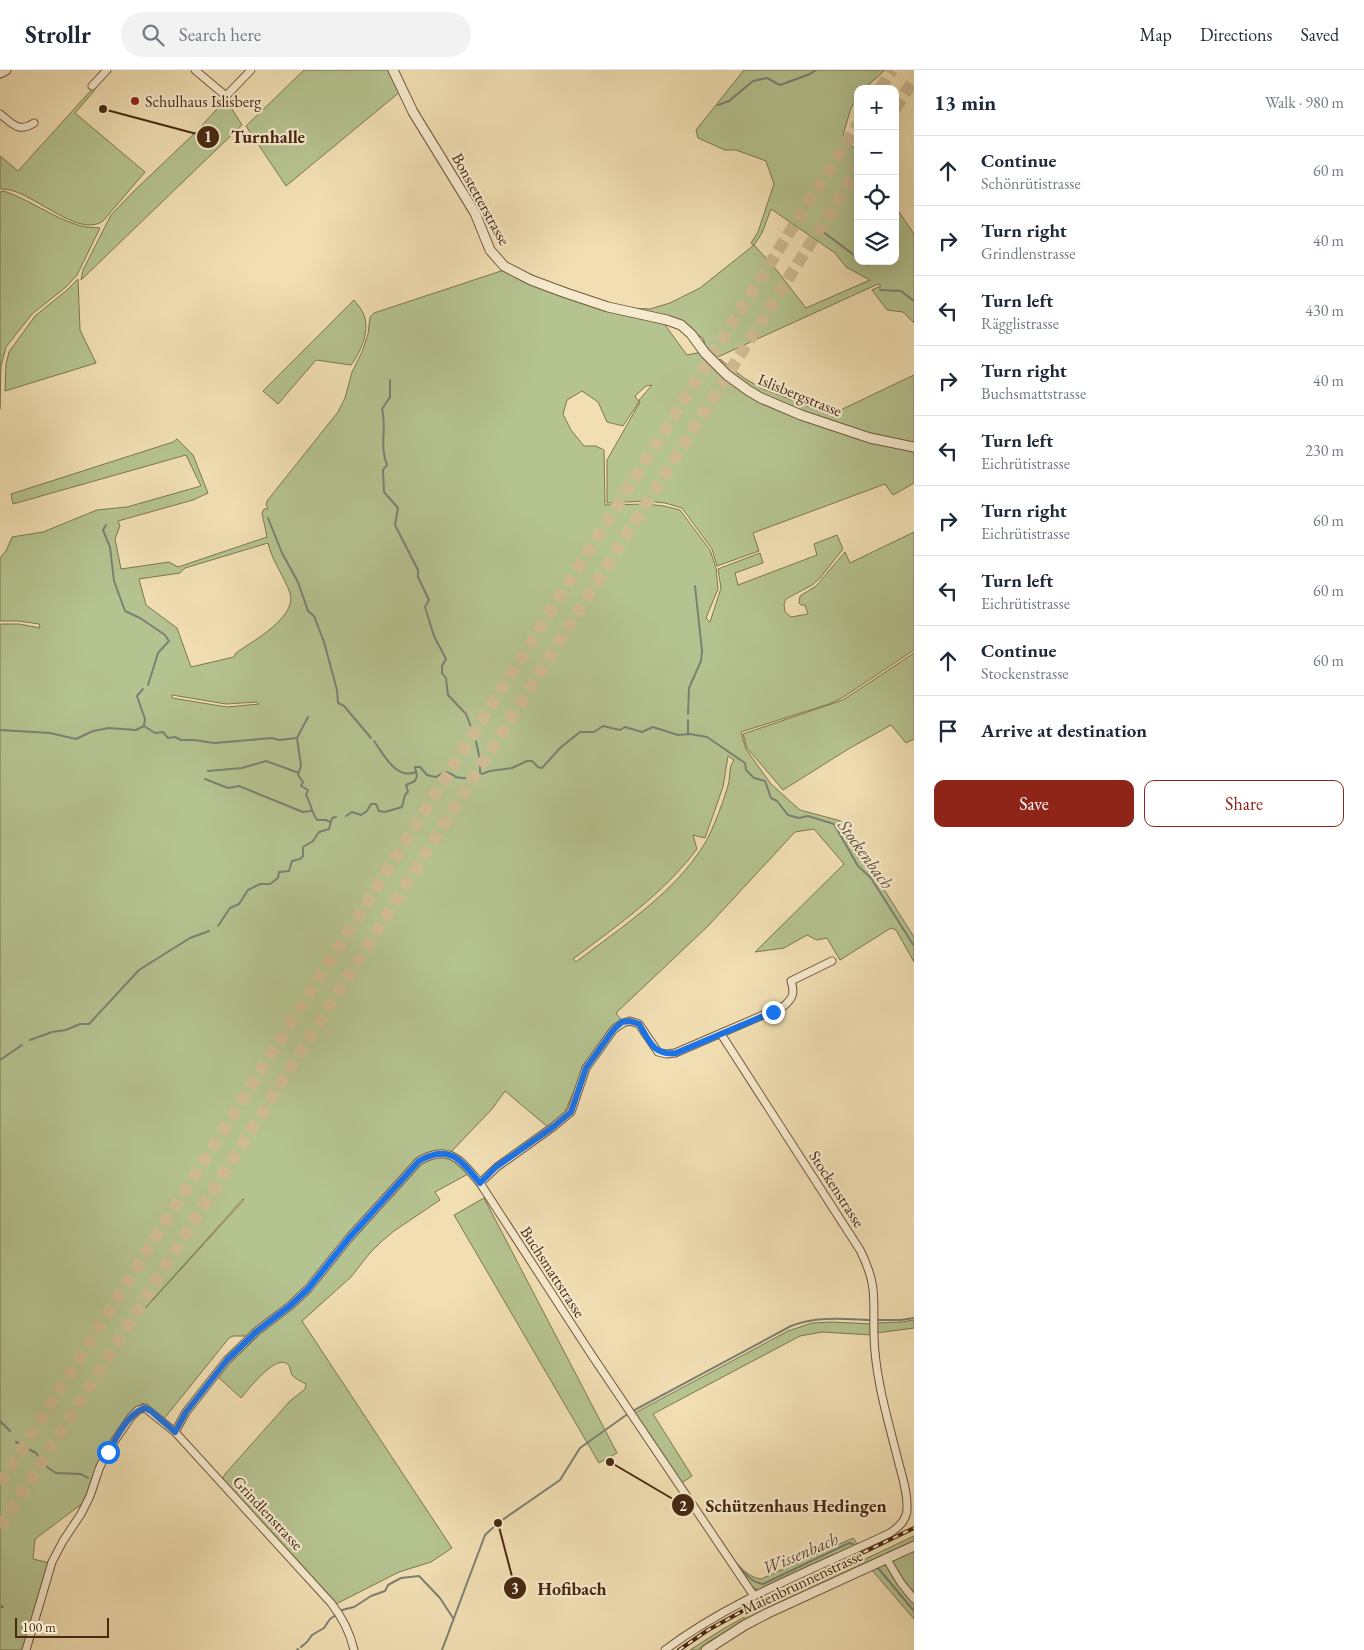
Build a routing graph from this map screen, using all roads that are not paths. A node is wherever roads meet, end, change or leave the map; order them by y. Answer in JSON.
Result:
{"nodes":[{"id":1,"x":6,"y":70,"type":"edge"},
{"id":2,"x":107,"y":70,"type":"edge"},
{"id":3,"x":195,"y":70,"type":"edge"},
{"id":4,"x":251,"y":70,"type":"edge"},
{"id":5,"x":393,"y":70,"type":"edge"},
{"id":6,"x":0,"y":73,"type":"edge"},
{"id":7,"x":92,"y":86,"type":"dead end"},
{"id":8,"x":0,"y":114,"type":"edge"},
{"id":9,"x":34,"y":124,"type":"dead end"},
{"id":10,"x":641,"y":314,"type":"joint"},
{"id":11,"x":914,"y":447,"type":"edge"},
{"id":12,"x":832,"y":961,"type":"dead end"},
{"id":13,"x":721,"y":1034,"type":"junction"},
{"id":14,"x":480,"y":1183,"type":"junction"},
{"id":15,"x":175,"y":1432,"type":"junction"},
{"id":16,"x":914,"y":1546,"type":"edge"},
{"id":17,"x":886,"y":1558,"type":"junction"},
{"id":18,"x":754,"y":1596,"type":"junction"},
{"id":19,"x":914,"y":1598,"type":"edge"},
{"id":20,"x":26,"y":1650,"type":"edge"},
{"id":21,"x":354,"y":1650,"type":"edge"},
{"id":22,"x":665,"y":1650,"type":"edge"},
{"id":23,"x":706,"y":1650,"type":"edge"}],
"edges":[{"from":1,"to":6,"type":"street"},
{"from":2,"to":7,"type":"street"},
{"from":3,"to":4,"type":"street"},
{"from":5,"to":10,"type":"street","name":"Bonstetterstrasse"},
{"from":8,"to":9,"type":"street"},
{"from":10,"to":11,"type":"street","name":"Islisbergstrasse"},
{"from":12,"to":13,"type":"street"},
{"from":13,"to":14,"type":"street"},
{"from":13,"to":18,"type":"street","name":"Stockenstrasse"},
{"from":14,"to":15,"type":"street","name":"Buchsmattstrasse"},
{"from":14,"to":18,"type":"street","name":"Buchsmattstrasse"},
{"from":15,"to":20,"type":"street","name":"Grindlenstrasse"},
{"from":15,"to":21,"type":"street","name":"Grindlenstrasse"},
{"from":16,"to":17,"type":"street","name":"Maienbrunnenstrasse"},
{"from":17,"to":19,"type":"street"},
{"from":17,"to":23,"type":"street","name":"Maienbrunnenstrasse"},
{"from":18,"to":22,"type":"street"}]}
